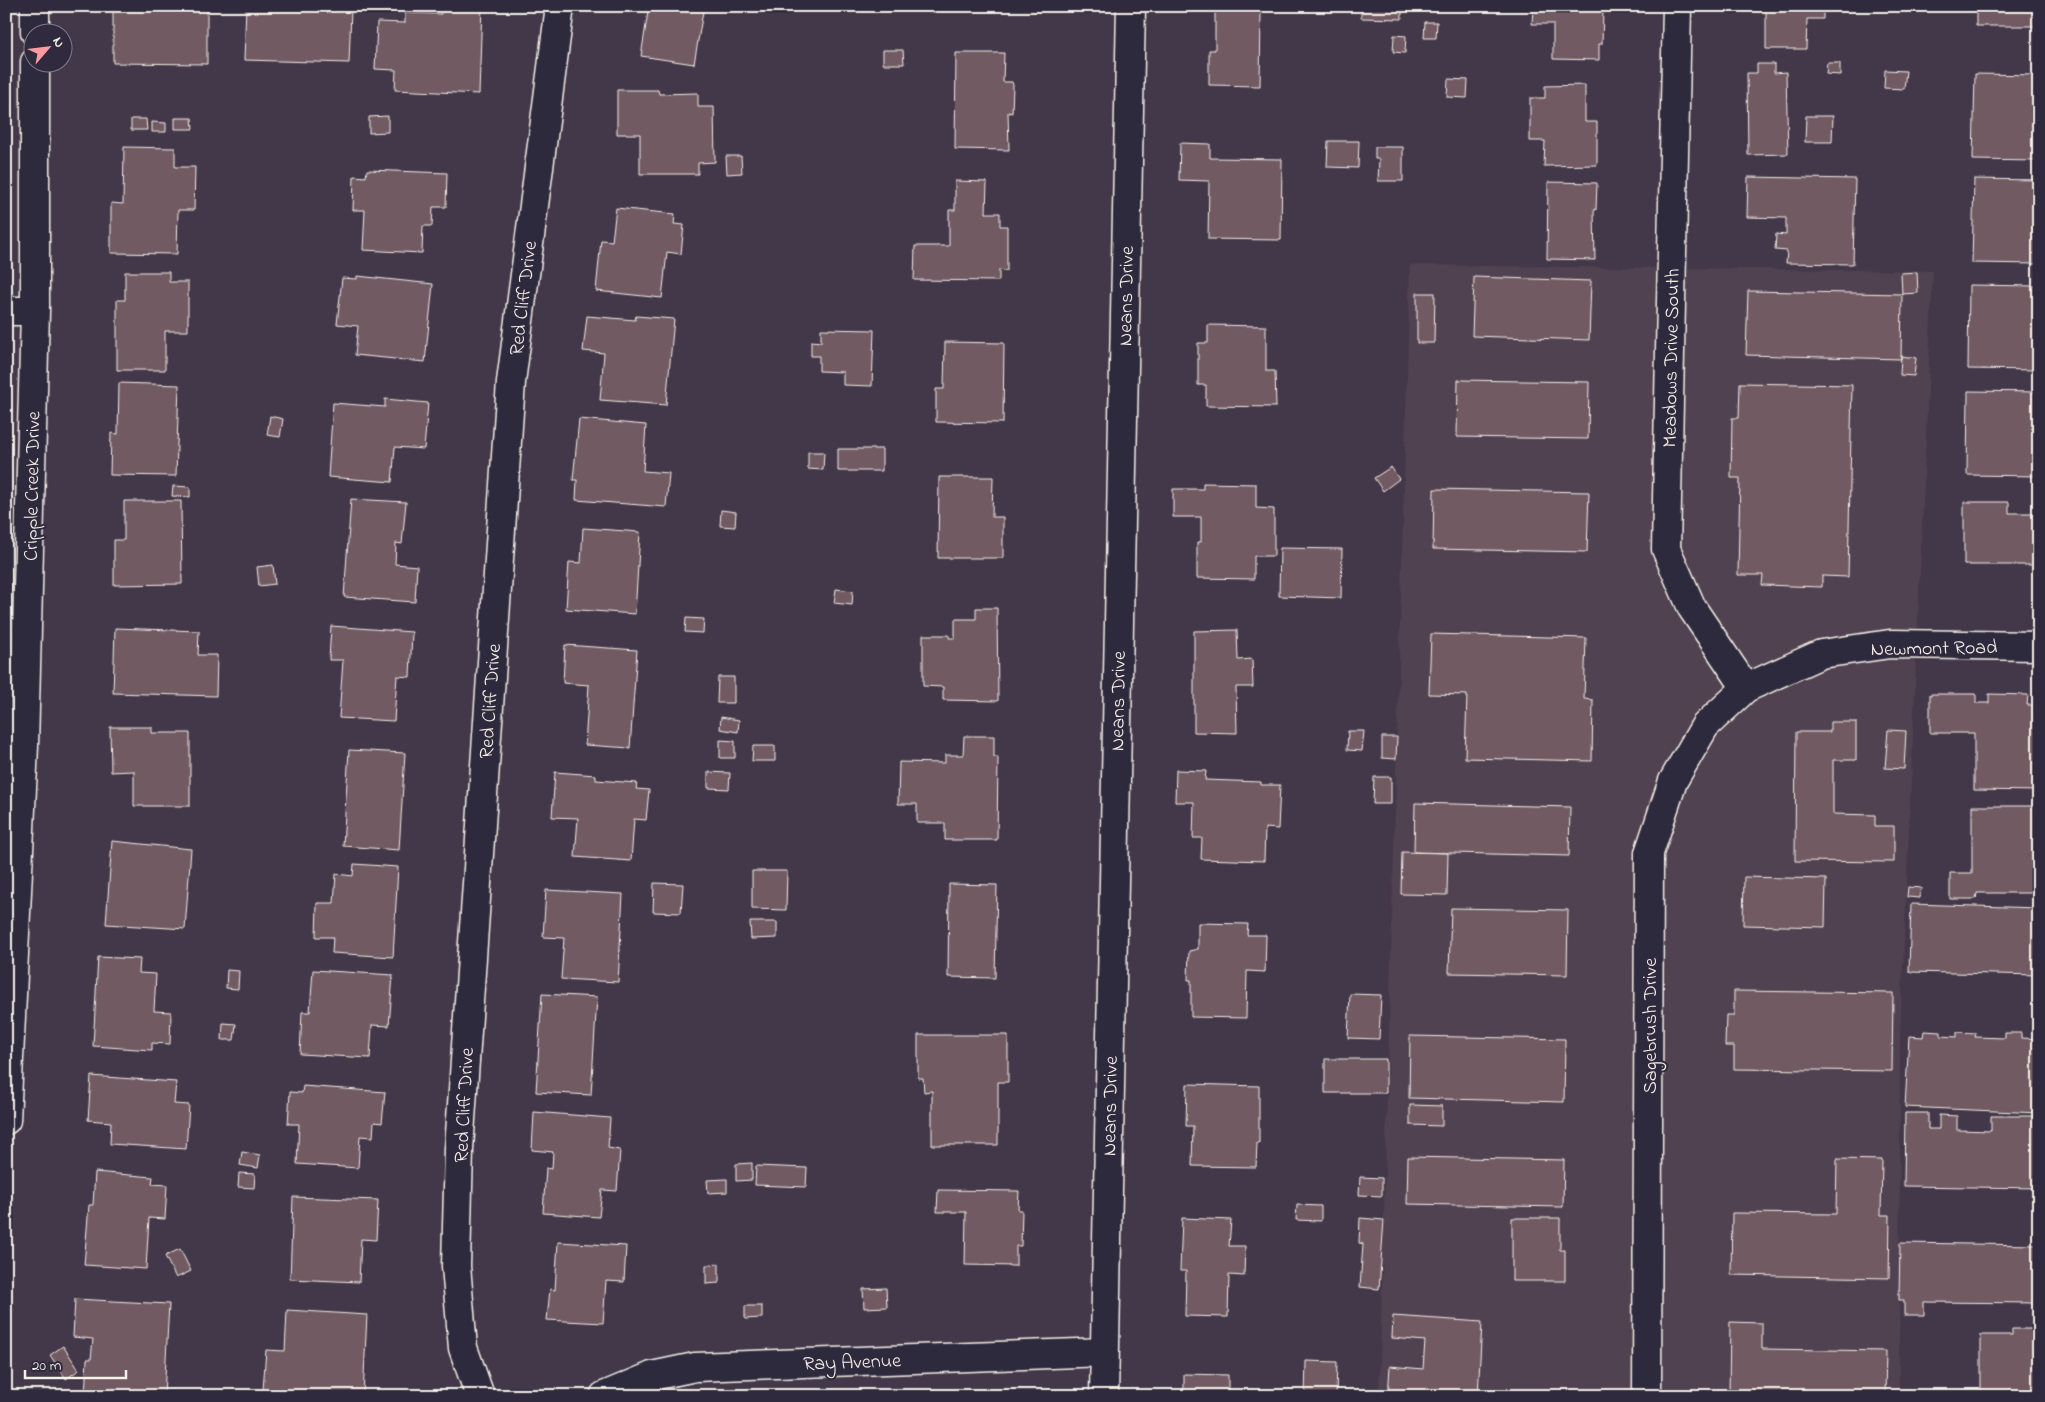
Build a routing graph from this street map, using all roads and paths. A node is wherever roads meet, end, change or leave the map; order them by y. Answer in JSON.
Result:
{"nodes":[{"id":1,"x":35,"y":6,"type":"edge"},
{"id":2,"x":560,"y":6,"type":"edge"},
{"id":3,"x":1131,"y":6,"type":"edge"},
{"id":4,"x":1677,"y":6,"type":"edge"},
{"id":5,"x":35,"y":22,"type":"edge"},
{"id":6,"x":35,"y":72,"type":"edge"},
{"id":7,"x":6,"y":311,"type":"edge"},
{"id":8,"x":35,"y":311,"type":"junction"},
{"id":9,"x":2039,"y":646,"type":"edge"},
{"id":10,"x":1746,"y":688,"type":"junction"},
{"id":11,"x":15,"y":746,"type":"edge"},
{"id":12,"x":6,"y":1120,"type":"edge"},
{"id":13,"x":1105,"y":1352,"type":"junction"},
{"id":14,"x":480,"y":1396,"type":"edge"},
{"id":15,"x":604,"y":1396,"type":"edge"},
{"id":16,"x":1104,"y":1396,"type":"edge"},
{"id":17,"x":1648,"y":1396,"type":"edge"}],
"edges":[{"from":1,"to":5,"type":"street"},
{"from":2,"to":14,"type":"street","name":"Red Cliff Drive"},
{"from":3,"to":13,"type":"street","name":"Neans Drive"},
{"from":4,"to":10,"type":"street","name":"Meadows Drive South"},
{"from":6,"to":8,"type":"street","name":"Cripple Creek Drive"},
{"from":7,"to":8,"type":"street"},
{"from":8,"to":11,"type":"street","name":"Cripple Creek Drive"},
{"from":9,"to":10,"type":"street","name":"Newmont Road"},
{"from":10,"to":17,"type":"street","name":"Sagebrush Drive"},
{"from":11,"to":12,"type":"street","name":"Cripple Creek Drive"},
{"from":13,"to":15,"type":"street","name":"Ray Avenue"},
{"from":13,"to":16,"type":"street","name":"Neans Drive"}]}
